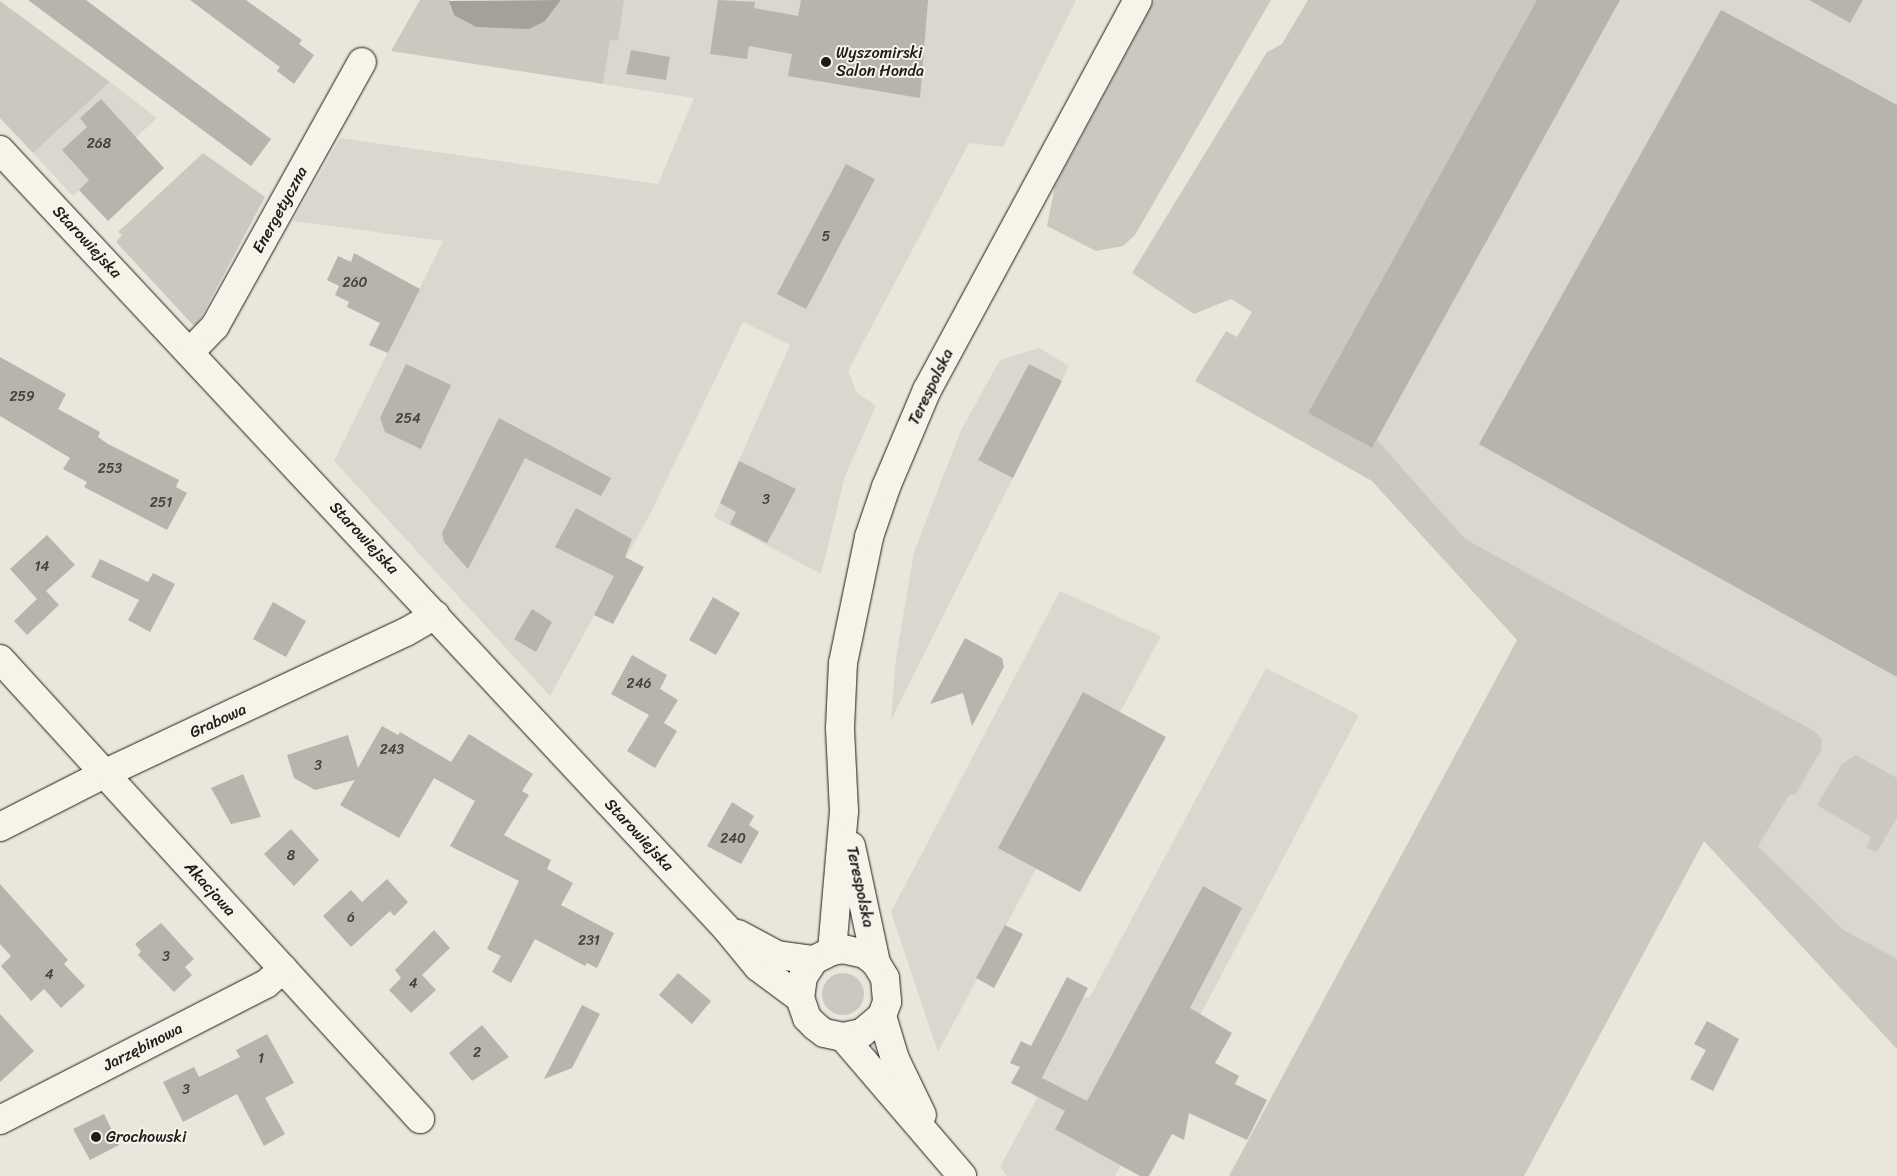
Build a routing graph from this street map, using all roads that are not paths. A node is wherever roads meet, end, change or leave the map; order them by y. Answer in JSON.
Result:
{"nodes":[{"id":1,"x":1138,"y":0,"type":"edge"},
{"id":2,"x":362,"y":62,"type":"dead end"},
{"id":3,"x":0,"y":150,"type":"edge"},
{"id":4,"x":190,"y":352,"type":"junction"},
{"id":5,"x":436,"y":614,"type":"junction"},
{"id":6,"x":0,"y":659,"type":"edge"},
{"id":7,"x":106,"y":773,"type":"junction"},
{"id":8,"x":844,"y":811,"type":"junction"},
{"id":9,"x":0,"y":827,"type":"edge"},
{"id":10,"x":726,"y":928,"type":"junction"},
{"id":11,"x":823,"y":955,"type":"junction"},
{"id":12,"x":876,"y":962,"type":"junction"},
{"id":13,"x":283,"y":969,"type":"junction"},
{"id":14,"x":800,"y":998,"type":"junction"},
{"id":15,"x":882,"y":1016,"type":"junction"},
{"id":16,"x":843,"y":1037,"type":"junction"},
{"id":17,"x":420,"y":1119,"type":"dead end"},
{"id":18,"x":0,"y":1120,"type":"edge"},
{"id":19,"x":938,"y":1148,"type":"junction"},
{"id":20,"x":962,"y":1176,"type":"edge"}],
"edges":[{"from":1,"to":8,"type":"street","name":"Terespolska"},
{"from":2,"to":4,"type":"street","name":"Energetyczna"},
{"from":3,"to":4,"type":"street","name":"Starowiejska"},
{"from":4,"to":5,"type":"street","name":"Starowiejska"},
{"from":5,"to":7,"type":"street","name":"Grabowa"},
{"from":5,"to":10,"type":"street","name":"Starowiejska"},
{"from":6,"to":7,"type":"street","name":"Akacjowa"},
{"from":7,"to":9,"type":"street","name":"Grabowa"},
{"from":7,"to":13,"type":"street","name":"Akacjowa"},
{"from":8,"to":11,"type":"street","name":"Terespolska"},
{"from":8,"to":12,"type":"street","name":"Terespolska"},
{"from":10,"to":11,"type":"street","name":"Starowiejska"},
{"from":10,"to":14,"type":"street","name":"Starowiejska"},
{"from":11,"to":12,"type":"street"},
{"from":11,"to":14,"type":"street"},
{"from":12,"to":15,"type":"street"},
{"from":13,"to":17,"type":"street","name":"Akacjowa"},
{"from":13,"to":18,"type":"street","name":"Jarzębinowa"},
{"from":14,"to":16,"type":"street"},
{"from":15,"to":16,"type":"street"},
{"from":15,"to":19,"type":"street"},
{"from":16,"to":19,"type":"street"},
{"from":19,"to":20,"type":"street"}]}
